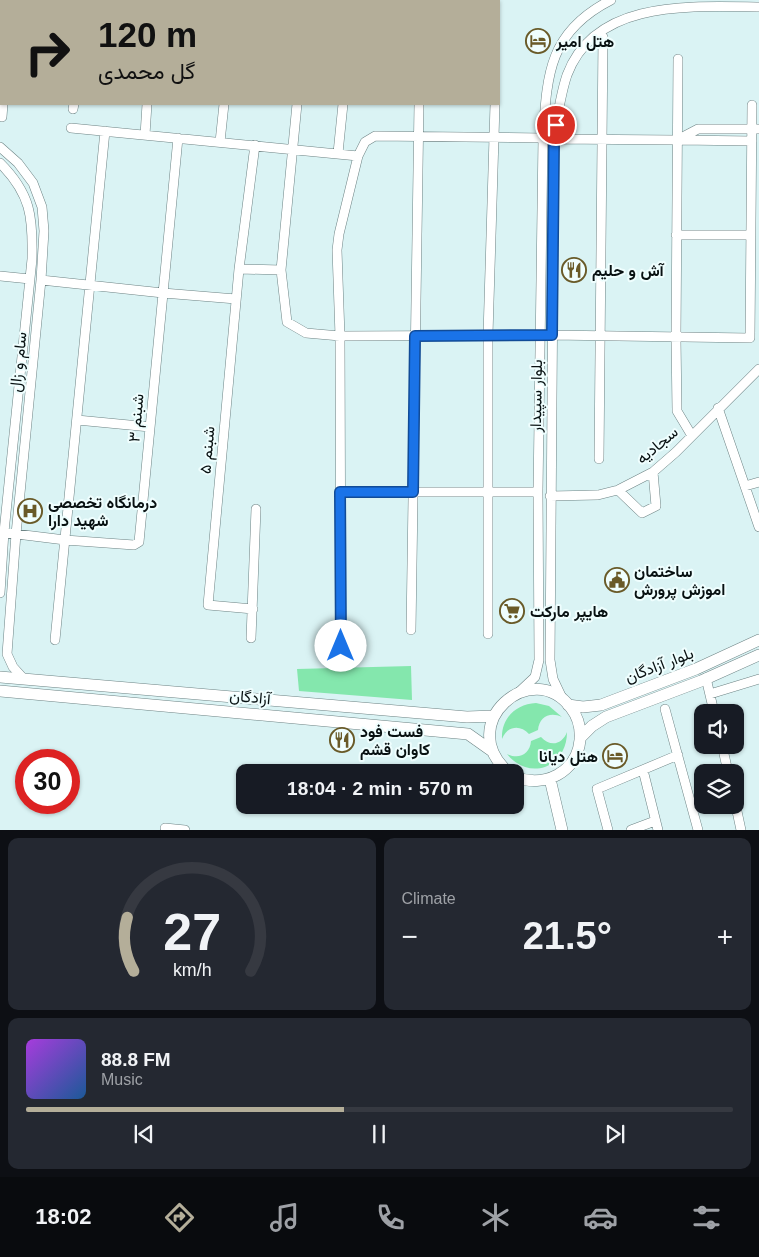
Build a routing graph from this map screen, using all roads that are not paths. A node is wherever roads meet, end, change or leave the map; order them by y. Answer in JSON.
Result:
{"nodes":[{"id":1,"x":611,"y":0,"type":"edge"},
{"id":2,"x":759,"y":7,"type":"edge"},
{"id":3,"x":603,"y":36,"type":"dead end"},
{"id":4,"x":678,"y":59,"type":"dead end"},
{"id":5,"x":3,"y":105,"type":"edge"},
{"id":6,"x":147,"y":105,"type":"edge"},
{"id":7,"x":224,"y":105,"type":"edge"},
{"id":8,"x":297,"y":105,"type":"edge"},
{"id":9,"x":343,"y":105,"type":"edge"},
{"id":10,"x":419,"y":105,"type":"edge"},
{"id":11,"x":495,"y":105,"type":"edge"},
{"id":12,"x":752,"y":105,"type":"dead end"},
{"id":13,"x":2,"y":116,"type":"dead end"},
{"id":14,"x":71,"y":128,"type":"dead end"},
{"id":15,"x":755,"y":129,"type":"edge"},
{"id":16,"x":105,"y":131,"type":"junction"},
{"id":17,"x":145,"y":135,"type":"junction"},
{"id":18,"x":418,"y":136,"type":"junction"},
{"id":19,"x":178,"y":138,"type":"junction"},
{"id":20,"x":494,"y":138,"type":"junction"},
{"id":21,"x":542,"y":138,"type":"junction"},
{"id":22,"x":554,"y":139,"type":"junction"},
{"id":23,"x":601,"y":139,"type":"junction"},
{"id":24,"x":677,"y":140,"type":"junction"},
{"id":25,"x":752,"y":141,"type":"junction"},
{"id":26,"x":220,"y":142,"type":"junction"},
{"id":27,"x":255,"y":145,"type":"junction"},
{"id":28,"x":0,"y":147,"type":"edge"},
{"id":29,"x":293,"y":149,"type":"junction"},
{"id":30,"x":338,"y":153,"type":"junction"},
{"id":31,"x":358,"y":156,"type":"junction"},
{"id":32,"x":0,"y":163,"type":"edge"},
{"id":33,"x":676,"y":235,"type":"junction"},
{"id":34,"x":751,"y":235,"type":"junction"},
{"id":35,"x":239,"y":269,"type":"junction"},
{"id":36,"x":281,"y":270,"type":"junction"},
{"id":37,"x":0,"y":276,"type":"edge"},
{"id":38,"x":30,"y":279,"type":"junction"},
{"id":39,"x":42,"y":280,"type":"junction"},
{"id":40,"x":90,"y":285,"type":"junction"},
{"id":41,"x":163,"y":293,"type":"junction"},
{"id":42,"x":236,"y":299,"type":"junction"},
{"id":43,"x":488,"y":335,"type":"junction"},
{"id":44,"x":540,"y":335,"type":"junction"},
{"id":45,"x":552,"y":335,"type":"junction"},
{"id":46,"x":340,"y":336,"type":"junction"},
{"id":47,"x":415,"y":336,"type":"junction"},
{"id":48,"x":600,"y":336,"type":"junction"},
{"id":49,"x":676,"y":338,"type":"junction"},
{"id":50,"x":759,"y":369,"type":"edge"},
{"id":51,"x":718,"y":408,"type":"junction"},
{"id":52,"x":77,"y":420,"type":"junction"},
{"id":53,"x":150,"y":427,"type":"junction"},
{"id":54,"x":692,"y":436,"type":"junction"},
{"id":55,"x":599,"y":459,"type":"dead end"},
{"id":56,"x":652,"y":472,"type":"junction"},
{"id":57,"x":759,"y":482,"type":"edge"},
{"id":58,"x":745,"y":486,"type":"junction"},
{"id":59,"x":618,"y":490,"type":"junction"},
{"id":60,"x":340,"y":492,"type":"junction"},
{"id":61,"x":413,"y":492,"type":"junction"},
{"id":62,"x":488,"y":492,"type":"junction"},
{"id":63,"x":538,"y":492,"type":"junction"},
{"id":64,"x":550,"y":496,"type":"junction"},
{"id":65,"x":256,"y":510,"type":"dead end"},
{"id":66,"x":759,"y":526,"type":"edge"},
{"id":67,"x":2,"y":532,"type":"edge"},
{"id":68,"x":16,"y":534,"type":"junction"},
{"id":69,"x":65,"y":540,"type":"junction"},
{"id":70,"x":0,"y":593,"type":"edge"},
{"id":71,"x":253,"y":609,"type":"junction"},
{"id":72,"x":411,"y":630,"type":"dead end"},
{"id":73,"x":488,"y":634,"type":"dead end"},
{"id":74,"x":251,"y":638,"type":"dead end"},
{"id":75,"x":55,"y":640,"type":"dead end"},
{"id":76,"x":759,"y":640,"type":"edge"},
{"id":77,"x":341,"y":646,"type":"dead end"},
{"id":78,"x":759,"y":654,"type":"edge"},
{"id":79,"x":0,"y":676,"type":"edge"},
{"id":80,"x":23,"y":678,"type":"junction"},
{"id":81,"x":706,"y":678,"type":"junction"},
{"id":82,"x":759,"y":679,"type":"edge"},
{"id":83,"x":159,"y":690,"type":"junction"},
{"id":84,"x":0,"y":691,"type":"edge"},
{"id":85,"x":519,"y":692,"type":"junction"},
{"id":86,"x":710,"y":694,"type":"junction"},
{"id":87,"x":565,"y":702,"type":"junction"},
{"id":88,"x":712,"y":704,"type":"edge"},
{"id":89,"x":158,"y":705,"type":"junction"},
{"id":90,"x":665,"y":709,"type":"dead end"},
{"id":91,"x":493,"y":716,"type":"junction"},
{"id":92,"x":580,"y":738,"type":"junction"},
{"id":93,"x":492,"y":751,"type":"junction"},
{"id":94,"x":678,"y":755,"type":"junction"},
{"id":95,"x":500,"y":764,"type":"edge"},
{"id":96,"x":643,"y":770,"type":"junction"},
{"id":97,"x":524,"y":779,"type":"edge"},
{"id":98,"x":550,"y":779,"type":"junction"},
{"id":99,"x":738,"y":814,"type":"edge"},
{"id":100,"x":657,"y":826,"type":"edge"},
{"id":101,"x":165,"y":828,"type":"dead end"},
{"id":102,"x":185,"y":830,"type":"edge"},
{"id":103,"x":562,"y":830,"type":"edge"},
{"id":104,"x":608,"y":830,"type":"edge"},
{"id":105,"x":631,"y":830,"type":"edge"},
{"id":106,"x":698,"y":830,"type":"edge"},
{"id":107,"x":741,"y":830,"type":"edge"}],
"edges":[{"from":1,"to":21,"type":"street","name":"بلوار سپیدار"},
{"from":2,"to":22,"type":"street","name":"بلوار سپیدار"},
{"from":3,"to":23,"type":"street"},
{"from":4,"to":24,"type":"street"},
{"from":5,"to":13,"type":"street"},
{"from":6,"to":17,"type":"street"},
{"from":7,"to":26,"type":"street"},
{"from":8,"to":29,"type":"street"},
{"from":9,"to":30,"type":"street"},
{"from":10,"to":18,"type":"street"},
{"from":11,"to":20,"type":"street"},
{"from":12,"to":15,"type":"street"},
{"from":14,"to":16,"type":"street"},
{"from":15,"to":24,"type":"street"},
{"from":15,"to":25,"type":"street"},
{"from":16,"to":17,"type":"street"},
{"from":16,"to":40,"type":"street"},
{"from":17,"to":19,"type":"street"},
{"from":18,"to":20,"type":"street"},
{"from":18,"to":31,"type":"street"},
{"from":18,"to":47,"type":"street"},
{"from":19,"to":26,"type":"street"},
{"from":19,"to":41,"type":"street","name":"شبنم ۳"},
{"from":20,"to":21,"type":"street"},
{"from":20,"to":43,"type":"street"},
{"from":21,"to":44,"type":"street","name":"بلوار سپیدار"},
{"from":22,"to":23,"type":"street"},
{"from":22,"to":45,"type":"street","name":"بلوار سپیدار"},
{"from":23,"to":24,"type":"street"},
{"from":23,"to":48,"type":"street"},
{"from":24,"to":25,"type":"street"},
{"from":24,"to":33,"type":"street"},
{"from":25,"to":34,"type":"street"},
{"from":26,"to":27,"type":"street"},
{"from":27,"to":29,"type":"street"},
{"from":27,"to":35,"type":"street","name":"شبنم ۵"},
{"from":28,"to":39,"type":"street","name":"سام و زال"},
{"from":29,"to":30,"type":"street"},
{"from":29,"to":36,"type":"street"},
{"from":30,"to":31,"type":"street"},
{"from":31,"to":46,"type":"street"},
{"from":32,"to":38,"type":"street","name":"سام و زال"},
{"from":33,"to":34,"type":"street"},
{"from":33,"to":49,"type":"street"},
{"from":34,"to":49,"type":"street"},
{"from":35,"to":36,"type":"street"},
{"from":35,"to":42,"type":"street","name":"شبنم ۵"},
{"from":36,"to":46,"type":"street"},
{"from":37,"to":38,"type":"street"},
{"from":38,"to":67,"type":"street","name":"سام و زال"},
{"from":39,"to":40,"type":"street"},
{"from":39,"to":68,"type":"street","name":"سام و زال"},
{"from":40,"to":41,"type":"street"},
{"from":40,"to":52,"type":"street"},
{"from":41,"to":42,"type":"street"},
{"from":41,"to":53,"type":"street","name":"شبنم ۳"},
{"from":42,"to":71,"type":"street","name":"شبنم ۵"},
{"from":43,"to":44,"type":"street"},
{"from":43,"to":47,"type":"street"},
{"from":43,"to":62,"type":"street"},
{"from":44,"to":45,"type":"street"},
{"from":44,"to":63,"type":"street","name":"بلوار سپیدار"},
{"from":45,"to":48,"type":"street"},
{"from":45,"to":64,"type":"street","name":"بلوار سپیدار"},
{"from":46,"to":47,"type":"street"},
{"from":46,"to":60,"type":"street"},
{"from":47,"to":61,"type":"street"},
{"from":48,"to":49,"type":"street"},
{"from":48,"to":55,"type":"street"},
{"from":49,"to":54,"type":"street"},
{"from":50,"to":51,"type":"street","name":"سجادیه"},
{"from":51,"to":54,"type":"street","name":"سجادیه"},
{"from":51,"to":58,"type":"street"},
{"from":52,"to":53,"type":"street"},
{"from":52,"to":69,"type":"street"},
{"from":53,"to":69,"type":"street","name":"شبنم ۳"},
{"from":54,"to":56,"type":"street","name":"سجادیه"},
{"from":56,"to":59,"type":"street","name":"سجادیه"},
{"from":56,"to":59,"type":"street"},
{"from":57,"to":58,"type":"street"},
{"from":58,"to":66,"type":"street"},
{"from":59,"to":64,"type":"street","name":"سجادیه"},
{"from":60,"to":61,"type":"street"},
{"from":60,"to":77,"type":"street"},
{"from":61,"to":62,"type":"street"},
{"from":61,"to":72,"type":"street"},
{"from":62,"to":63,"type":"street"},
{"from":62,"to":73,"type":"street"},
{"from":63,"to":85,"type":"street","name":"بلوار سپیدار"},
{"from":64,"to":87,"type":"street","name":"بلوار سپیدار"},
{"from":65,"to":71,"type":"street"},
{"from":67,"to":68,"type":"street"},
{"from":67,"to":70,"type":"street","name":"سام و زال"},
{"from":68,"to":69,"type":"street"},
{"from":68,"to":80,"type":"street","name":"سام و زال"},
{"from":69,"to":75,"type":"street"},
{"from":71,"to":74,"type":"street"},
{"from":76,"to":87,"type":"main road","name":"بلوار آزادگان"},
{"from":78,"to":81,"type":"main road"},
{"from":79,"to":80,"type":"main road","name":"آزادگان"},
{"from":80,"to":83,"type":"main road","name":"آزادگان"},
{"from":81,"to":86,"type":"street"},
{"from":81,"to":92,"type":"main road"},
{"from":82,"to":86,"type":"street"},
{"from":83,"to":89,"type":"main road"},
{"from":83,"to":91,"type":"main road","name":"آزادگان"},
{"from":84,"to":89,"type":"main road","name":"آزادگان"},
{"from":85,"to":87,"type":"main road","name":"بلوار آزادگان"},
{"from":85,"to":91,"type":"main road"},
{"from":86,"to":88,"type":"street"},
{"from":87,"to":92,"type":"main road"},
{"from":89,"to":93,"type":"main road","name":"آزادگان"},
{"from":90,"to":94,"type":"street"},
{"from":91,"to":93,"type":"main road"},
{"from":92,"to":98,"type":"main road"},
{"from":93,"to":95,"type":"main road"},
{"from":94,"to":96,"type":"street"},
{"from":94,"to":106,"type":"street"},
{"from":96,"to":100,"type":"street"},
{"from":96,"to":104,"type":"street"},
{"from":97,"to":98,"type":"main road"},
{"from":98,"to":103,"type":"main road"},
{"from":99,"to":107,"type":"street"},
{"from":100,"to":105,"type":"street"},
{"from":101,"to":102,"type":"street"}]}
